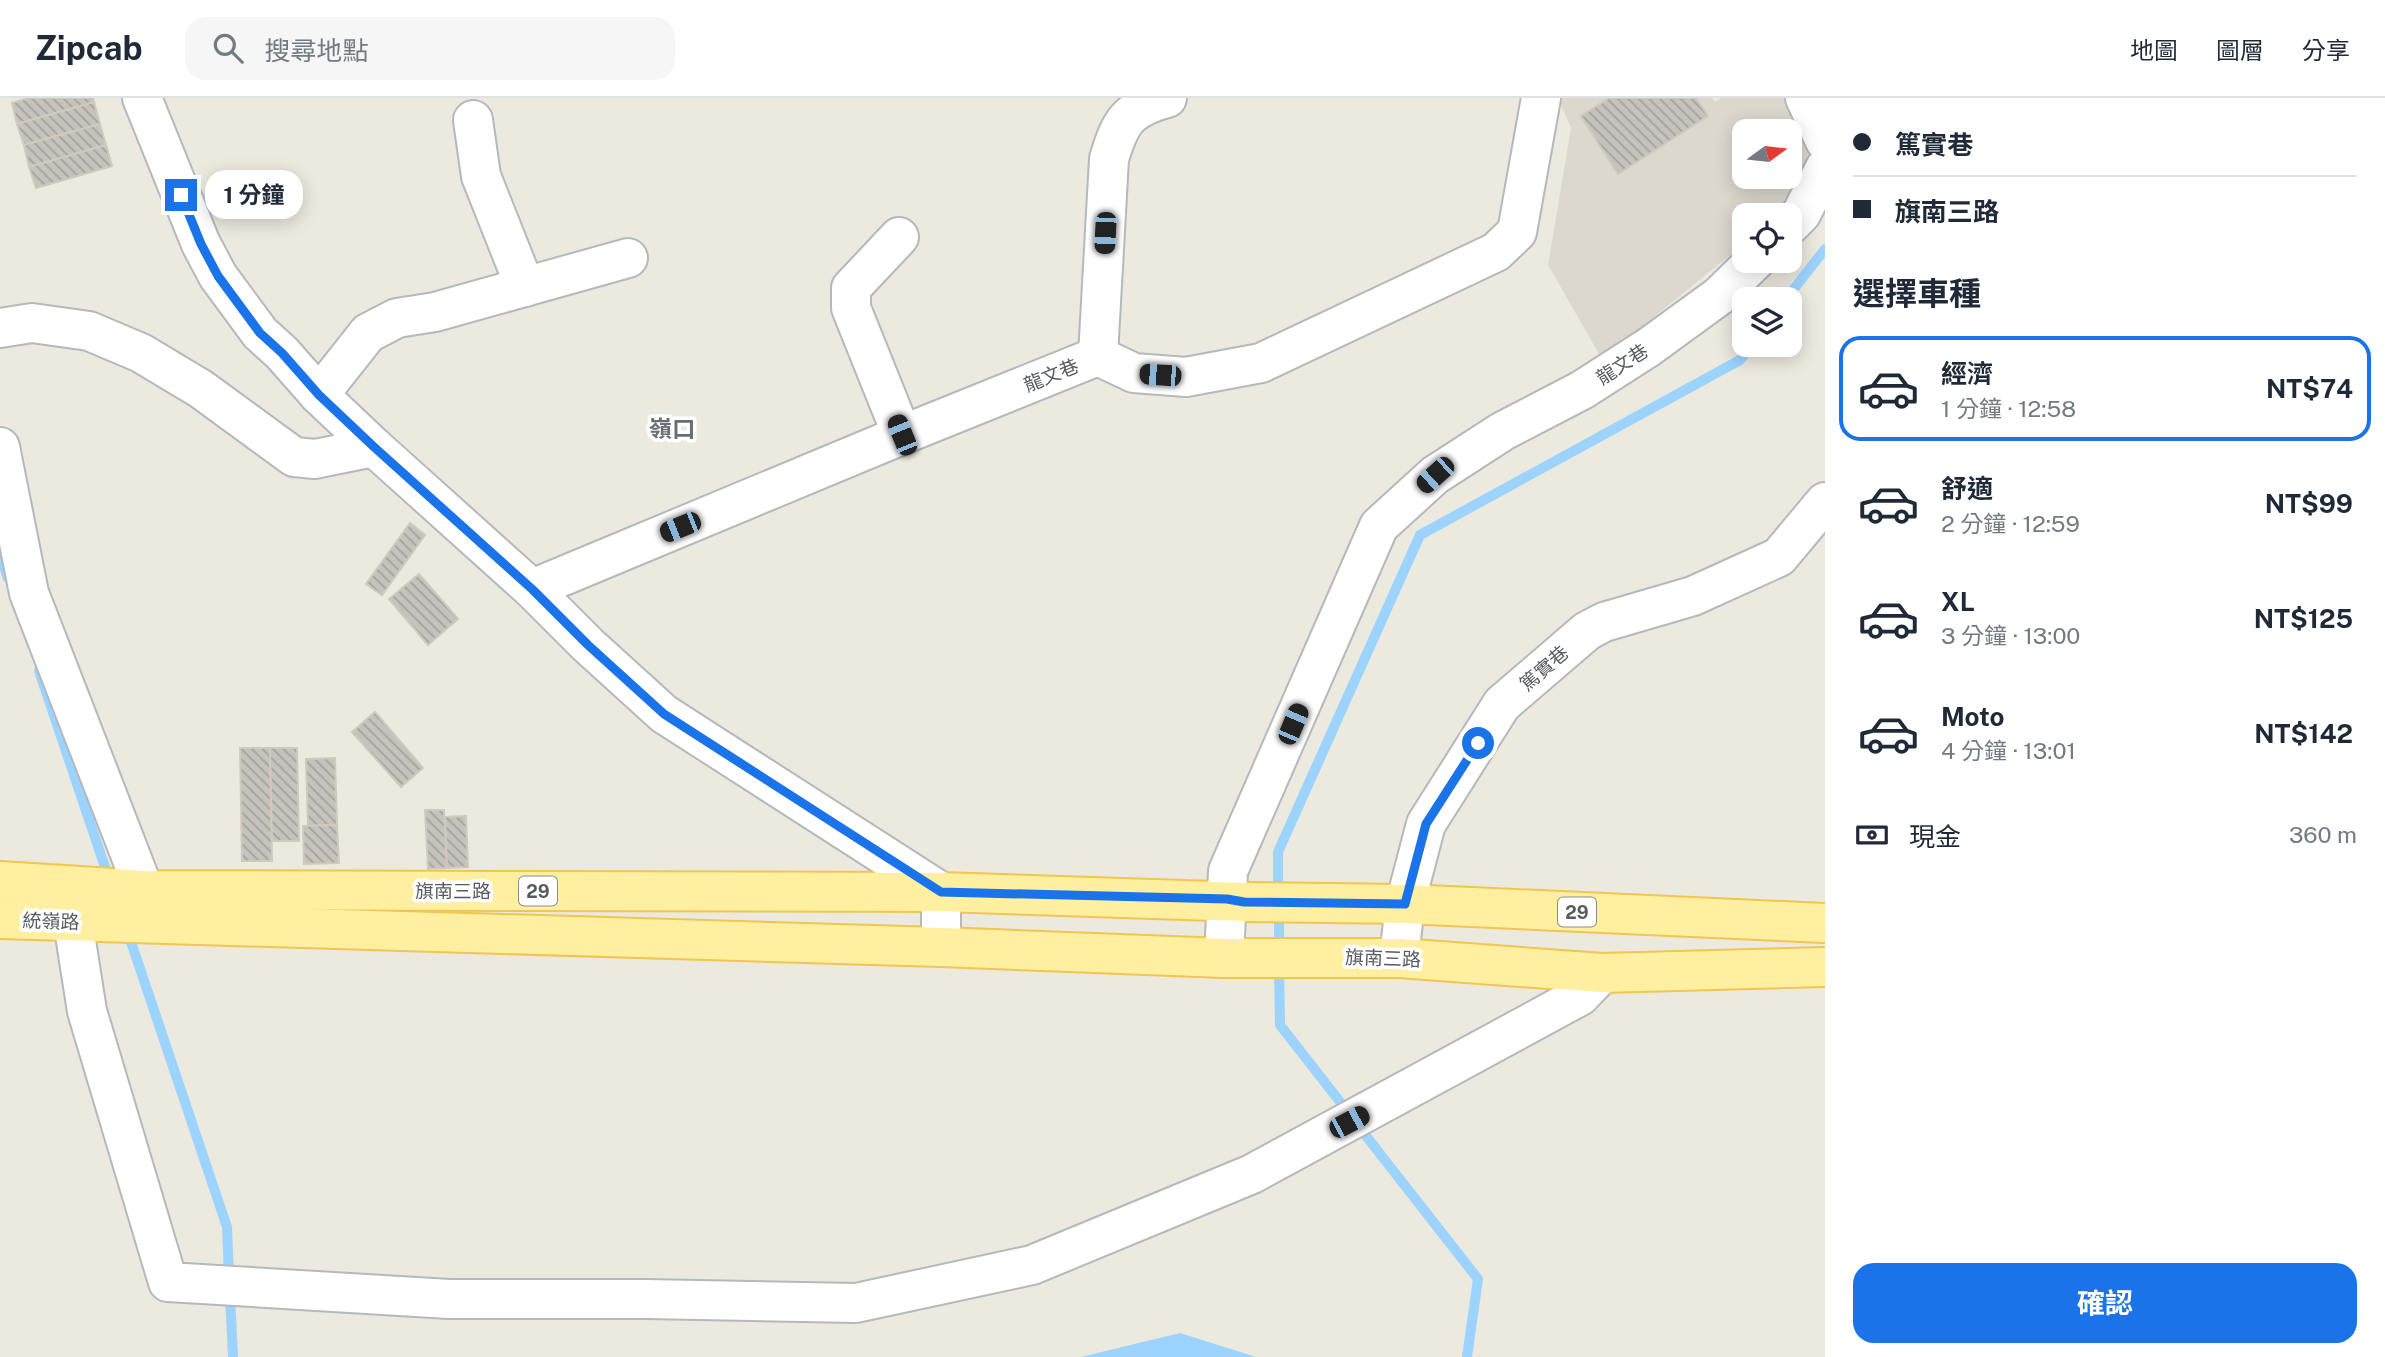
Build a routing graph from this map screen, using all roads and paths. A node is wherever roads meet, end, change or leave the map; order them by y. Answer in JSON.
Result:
{"nodes":[{"id":1,"x":142,"y":98,"type":"edge"},
{"id":2,"x":1167,"y":98,"type":"edge"},
{"id":3,"x":1541,"y":98,"type":"edge"},
{"id":4,"x":1805,"y":98,"type":"edge"},
{"id":5,"x":473,"y":120,"type":"dead end"},
{"id":6,"x":1825,"y":141,"type":"edge"},
{"id":7,"x":1825,"y":168,"type":"edge"},
{"id":8,"x":1802,"y":212,"type":"edge"},
{"id":9,"x":900,"y":237,"type":"dead end"},
{"id":10,"x":628,"y":258,"type":"dead end"},
{"id":11,"x":1743,"y":273,"type":"edge"},
{"id":12,"x":524,"y":287,"type":"junction"},
{"id":13,"x":0,"y":328,"type":"edge"},
{"id":14,"x":1098,"y":356,"type":"junction"},
{"id":15,"x":319,"y":395,"type":"junction"},
{"id":16,"x":902,"y":435,"type":"junction"},
{"id":17,"x":0,"y":447,"type":"edge"},
{"id":18,"x":374,"y":447,"type":"junction"},
{"id":19,"x":1825,"y":502,"type":"edge"},
{"id":20,"x":532,"y":589,"type":"junction"},
{"id":21,"x":0,"y":881,"type":"edge"},
{"id":22,"x":91,"y":887,"type":"joint"},
{"id":23,"x":941,"y":892,"type":"junction"},
{"id":24,"x":1236,"y":900,"type":"junction"},
{"id":25,"x":142,"y":901,"type":"junction"},
{"id":26,"x":1405,"y":904,"type":"junction"},
{"id":27,"x":0,"y":919,"type":"edge"},
{"id":28,"x":88,"y":923,"type":"junction"},
{"id":29,"x":1825,"y":923,"type":"edge"},
{"id":30,"x":941,"y":947,"type":"junction"},
{"id":31,"x":1230,"y":958,"type":"junction"},
{"id":32,"x":1399,"y":958,"type":"junction"},
{"id":33,"x":1825,"y":967,"type":"edge"},
{"id":34,"x":1602,"y":974,"type":"junction"}],
"edges":[{"from":1,"to":15,"type":"street"},
{"from":2,"to":14,"type":"street"},
{"from":3,"to":14,"type":"street","name":"龍文巷"},
{"from":4,"to":6,"type":"street"},
{"from":5,"to":12,"type":"street"},
{"from":7,"to":8,"type":"street"},
{"from":9,"to":16,"type":"street"},
{"from":10,"to":12,"type":"street"},
{"from":11,"to":24,"type":"street","name":"龍文巷"},
{"from":12,"to":15,"type":"street"},
{"from":13,"to":18,"type":"street"},
{"from":14,"to":16,"type":"street","name":"龍文巷"},
{"from":15,"to":18,"type":"street"},
{"from":16,"to":20,"type":"street","name":"龍文巷"},
{"from":17,"to":25,"type":"street"},
{"from":18,"to":20,"type":"street"},
{"from":19,"to":26,"type":"street","name":"篤實巷"},
{"from":20,"to":23,"type":"street"},
{"from":21,"to":22,"type":"main road","name":"統嶺路","number":"29"},
{"from":22,"to":25,"type":"main road","name":"旗南三路","number":"29"},
{"from":23,"to":24,"type":"main road","name":"旗南三路","number":"29"},
{"from":23,"to":25,"type":"main road","name":"旗南三路","number":"29"},
{"from":23,"to":30,"type":"street"},
{"from":24,"to":26,"type":"main road","name":"旗南三路","number":"29"},
{"from":24,"to":31,"type":"street","name":"龍文巷"},
{"from":25,"to":28,"type":"main road","name":"旗南三路","number":"29"},
{"from":25,"to":30,"type":"main road","name":"旗南三路","number":"29"},
{"from":26,"to":29,"type":"main road","name":"旗南三路","number":"29"},
{"from":26,"to":32,"type":"street","name":"篤實巷"},
{"from":27,"to":28,"type":"main road","name":"統嶺路","number":"29"},
{"from":28,"to":34,"type":"street"},
{"from":30,"to":31,"type":"main road","name":"旗南三路","number":"29"},
{"from":31,"to":32,"type":"main road","name":"旗南三路","number":"29"},
{"from":32,"to":34,"type":"main road","name":"旗南三路","number":"29"},
{"from":33,"to":34,"type":"main road","name":"旗南三路","number":"29"}]}
